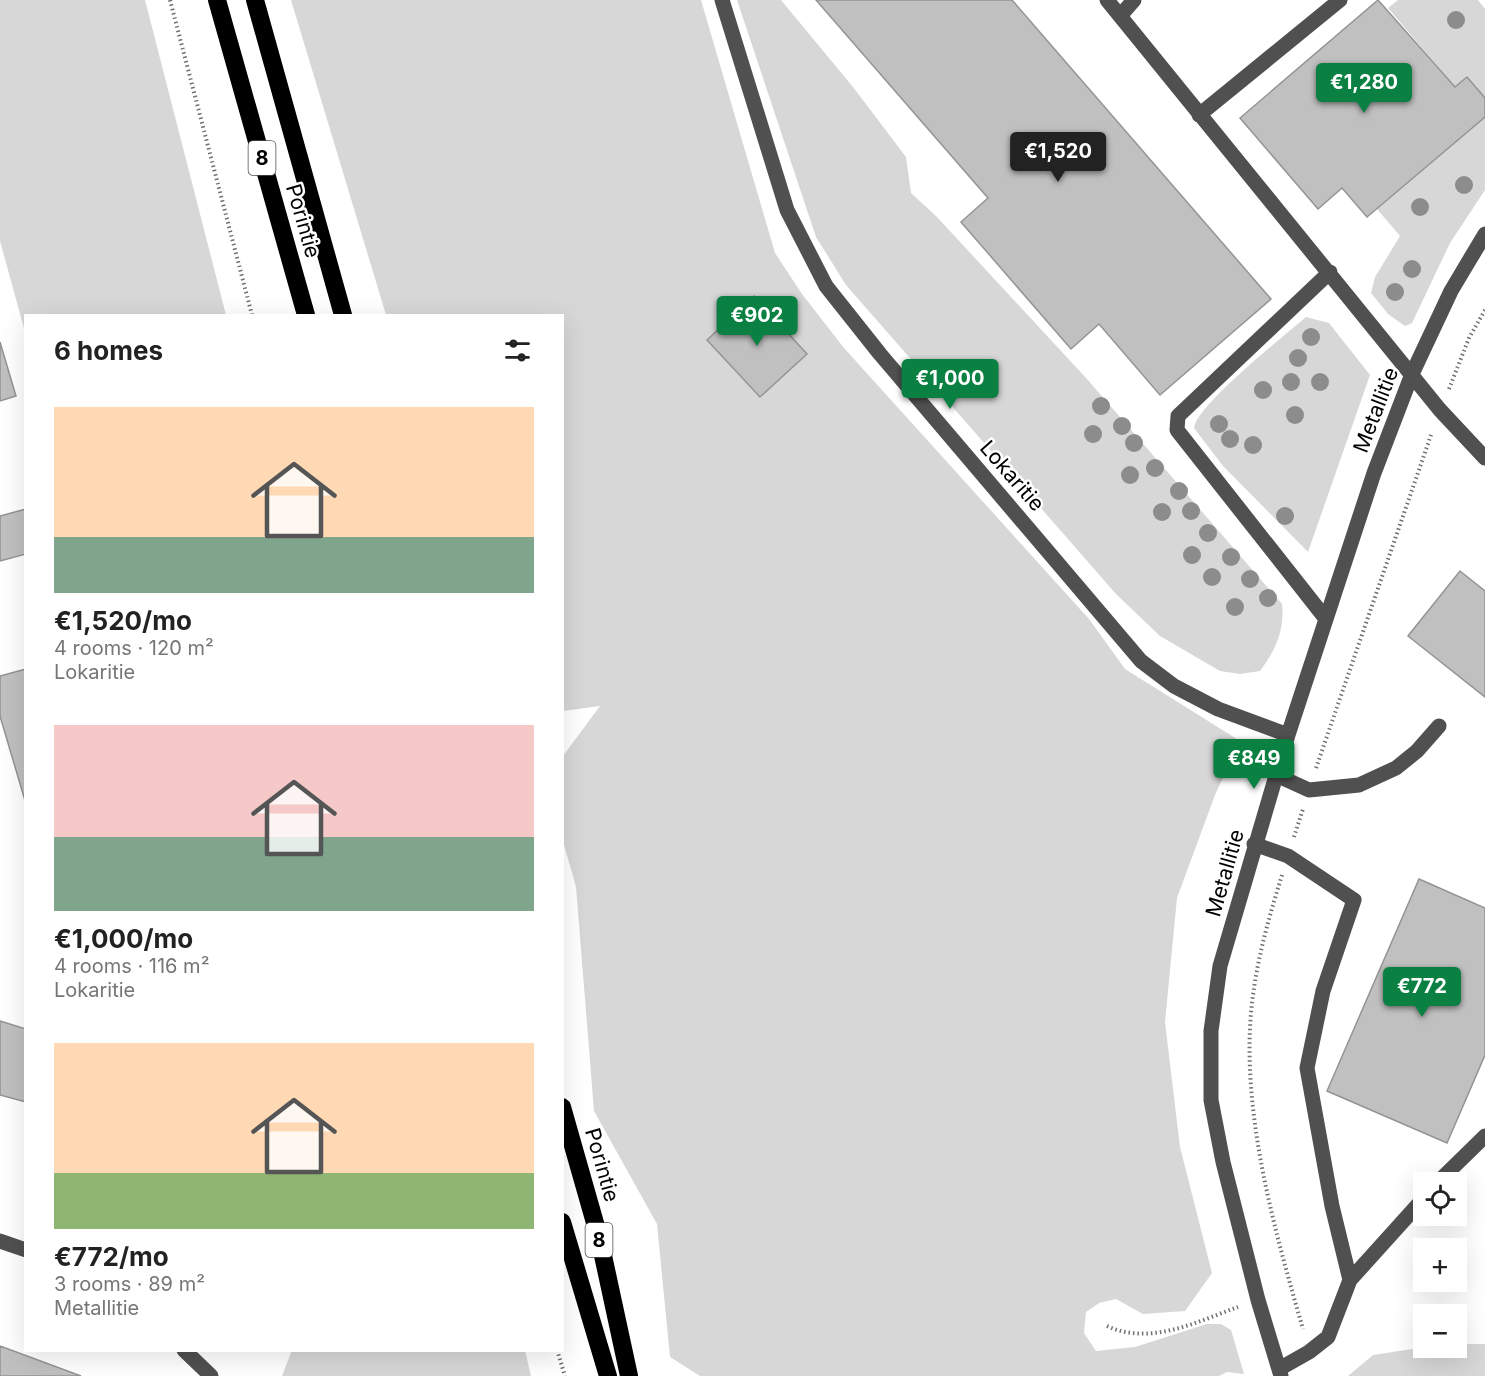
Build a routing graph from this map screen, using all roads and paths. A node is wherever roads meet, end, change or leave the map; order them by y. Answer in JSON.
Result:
{"nodes":[{"id":1,"x":170,"y":0,"type":"edge"},
{"id":2,"x":217,"y":0,"type":"edge"},
{"id":3,"x":255,"y":0,"type":"edge"},
{"id":4,"x":722,"y":0,"type":"edge"},
{"id":5,"x":1107,"y":0,"type":"edge"},
{"id":6,"x":1134,"y":0,"type":"edge"},
{"id":7,"x":1340,"y":0,"type":"edge"},
{"id":8,"x":1120,"y":16,"type":"junction"},
{"id":9,"x":1199,"y":115,"type":"junction"},
{"id":10,"x":1485,"y":234,"type":"edge"},
{"id":11,"x":1330,"y":272,"type":"junction"},
{"id":12,"x":1485,"y":310,"type":"edge"},
{"id":13,"x":252,"y":314,"type":"edge"},
{"id":14,"x":306,"y":314,"type":"edge"},
{"id":15,"x":343,"y":314,"type":"edge"},
{"id":16,"x":1412,"y":374,"type":"junction"},
{"id":17,"x":1440,"y":410,"type":"junction"},
{"id":18,"x":1485,"y":459,"type":"edge"},
{"id":19,"x":1326,"y":619,"type":"junction"},
{"id":20,"x":1439,"y":726,"type":"dead end"},
{"id":21,"x":1288,"y":735,"type":"junction"},
{"id":22,"x":1276,"y":775,"type":"junction"},
{"id":23,"x":1309,"y":790,"type":"junction"},
{"id":24,"x":1254,"y":844,"type":"junction"},
{"id":25,"x":1288,"y":855,"type":"junction"},
{"id":26,"x":564,"y":1114,"type":"edge"},
{"id":27,"x":1485,"y":1136,"type":"edge"},
{"id":28,"x":1448,"y":1172,"type":"edge"},
{"id":29,"x":1413,"y":1210,"type":"edge"},
{"id":30,"x":564,"y":1229,"type":"edge"},
{"id":31,"x":0,"y":1241,"type":"edge"},
{"id":32,"x":24,"y":1249,"type":"edge"},
{"id":33,"x":1350,"y":1280,"type":"junction"},
{"id":34,"x":1258,"y":1300,"type":"junction"},
{"id":35,"x":1107,"y":1326,"type":"dead end"},
{"id":36,"x":186,"y":1352,"type":"edge"},
{"id":37,"x":558,"y":1352,"type":"edge"},
{"id":38,"x":1309,"y":1352,"type":"junction"},
{"id":39,"x":1280,"y":1373,"type":"edge"},
{"id":40,"x":211,"y":1376,"type":"edge"},
{"id":41,"x":565,"y":1376,"type":"edge"},
{"id":42,"x":608,"y":1376,"type":"edge"},
{"id":43,"x":629,"y":1376,"type":"edge"}],
"edges":[{"from":1,"to":13,"type":"path"},
{"from":2,"to":14,"type":"highway","name":"Porintie","number":"8"},
{"from":3,"to":15,"type":"highway","name":"Porintie","number":"8"},
{"from":4,"to":21,"type":"street","name":"Lokaritie"},
{"from":5,"to":8,"type":"street"},
{"from":6,"to":8,"type":"street"},
{"from":7,"to":9,"type":"street"},
{"from":8,"to":9,"type":"street"},
{"from":9,"to":11,"type":"street"},
{"from":10,"to":16,"type":"street","name":"Metallitie"},
{"from":11,"to":16,"type":"street"},
{"from":11,"to":19,"type":"street"},
{"from":12,"to":17,"type":"path"},
{"from":16,"to":17,"type":"street"},
{"from":16,"to":19,"type":"street","name":"Metallitie"},
{"from":17,"to":18,"type":"street"},
{"from":17,"to":23,"type":"path"},
{"from":19,"to":21,"type":"street","name":"Metallitie"},
{"from":20,"to":23,"type":"street"},
{"from":21,"to":22,"type":"street","name":"Metallitie"},
{"from":22,"to":23,"type":"street"},
{"from":22,"to":24,"type":"street","name":"Metallitie"},
{"from":23,"to":25,"type":"path"},
{"from":24,"to":25,"type":"street"},
{"from":24,"to":34,"type":"street","name":"Metallitie"},
{"from":25,"to":33,"type":"street"},
{"from":25,"to":38,"type":"path"},
{"from":26,"to":43,"type":"highway","name":"Porintie","number":"8"},
{"from":27,"to":28,"type":"street"},
{"from":29,"to":33,"type":"street"},
{"from":30,"to":42,"type":"highway","number":"8"},
{"from":31,"to":32,"type":"street"},
{"from":33,"to":38,"type":"street"},
{"from":34,"to":35,"type":"path"},
{"from":34,"to":39,"type":"street","name":"Metallitie"},
{"from":36,"to":40,"type":"street"},
{"from":37,"to":41,"type":"path"},
{"from":38,"to":39,"type":"street"}]}
